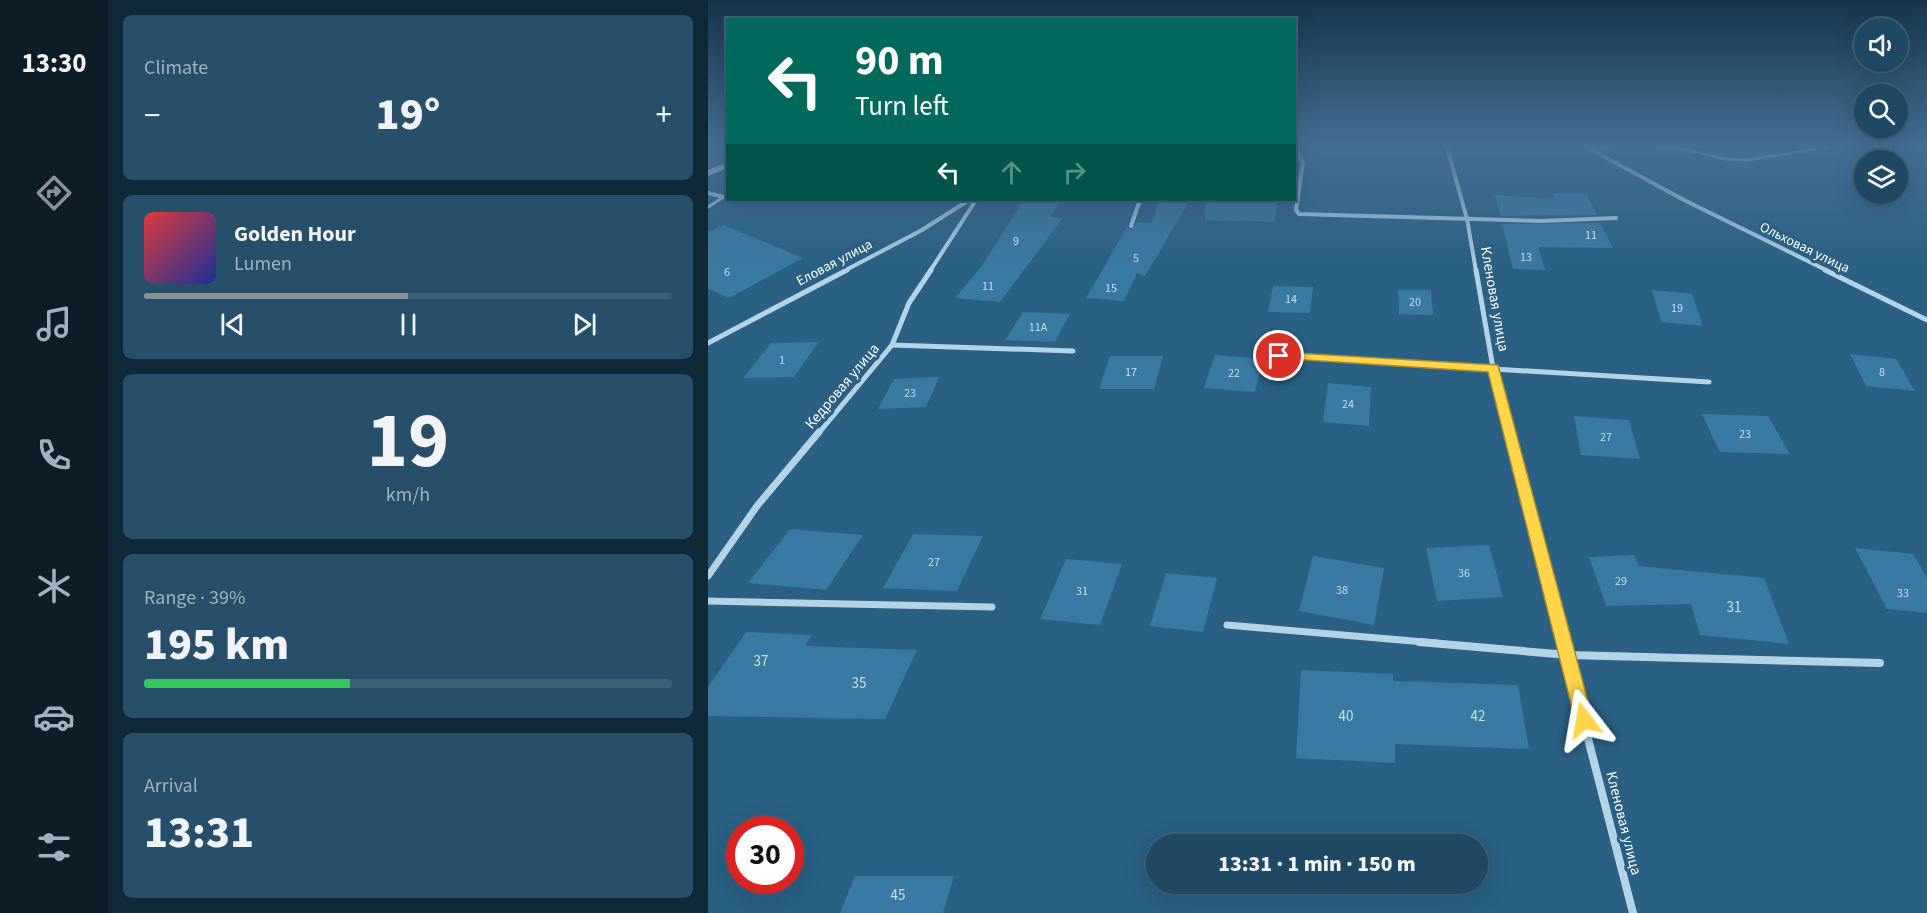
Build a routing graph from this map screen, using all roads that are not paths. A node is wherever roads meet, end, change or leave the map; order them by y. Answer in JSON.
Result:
{"nodes":[{"id":1,"x":1299,"y":187,"type":"edge"},
{"id":2,"x":1458,"y":187,"type":"edge"},
{"id":3,"x":1659,"y":187,"type":"edge"},
{"id":4,"x":708,"y":193,"type":"edge"},
{"id":5,"x":722,"y":198,"type":"junction"},
{"id":6,"x":726,"y":198,"type":"edge"},
{"id":7,"x":967,"y":201,"type":"edge"},
{"id":8,"x":975,"y":201,"type":"edge"},
{"id":9,"x":1140,"y":201,"type":"edge"},
{"id":10,"x":708,"y":207,"type":"edge"},
{"id":11,"x":1616,"y":218,"type":"dead end"},
{"id":12,"x":1467,"y":219,"type":"junction"},
{"id":13,"x":1131,"y":226,"type":"dead end"},
{"id":14,"x":1926,"y":320,"type":"edge"},
{"id":15,"x":708,"y":343,"type":"edge"},
{"id":16,"x":892,"y":345,"type":"junction"},
{"id":17,"x":1073,"y":351,"type":"dead end"},
{"id":18,"x":1279,"y":356,"type":"dead end"},
{"id":19,"x":1493,"y":368,"type":"junction"},
{"id":20,"x":1709,"y":382,"type":"dead end"},
{"id":21,"x":708,"y":576,"type":"edge"},
{"id":22,"x":708,"y":601,"type":"edge"},
{"id":23,"x":992,"y":607,"type":"dead end"},
{"id":24,"x":1227,"y":625,"type":"dead end"},
{"id":25,"x":1568,"y":655,"type":"junction"},
{"id":26,"x":1881,"y":663,"type":"dead end"},
{"id":27,"x":1633,"y":913,"type":"edge"}],
"edges":[{"from":1,"to":12,"type":"street"},
{"from":2,"to":12,"type":"street","name":"Кленовая улица"},
{"from":3,"to":14,"type":"street","name":"Ольховая улица"},
{"from":4,"to":5,"type":"street"},
{"from":5,"to":6,"type":"street"},
{"from":5,"to":10,"type":"lane"},
{"from":7,"to":15,"type":"street","name":"Еловая улица"},
{"from":8,"to":16,"type":"street","name":"Кедровая улица"},
{"from":9,"to":13,"type":"street"},
{"from":11,"to":12,"type":"street"},
{"from":12,"to":19,"type":"street","name":"Кленовая улица"},
{"from":16,"to":17,"type":"street"},
{"from":16,"to":21,"type":"street","name":"Кедровая улица"},
{"from":18,"to":19,"type":"street"},
{"from":19,"to":20,"type":"street"},
{"from":19,"to":25,"type":"street","name":"Кленовая улица"},
{"from":22,"to":23,"type":"street"},
{"from":24,"to":25,"type":"street"},
{"from":25,"to":26,"type":"street"},
{"from":25,"to":27,"type":"street","name":"Кленовая улица"}]}
